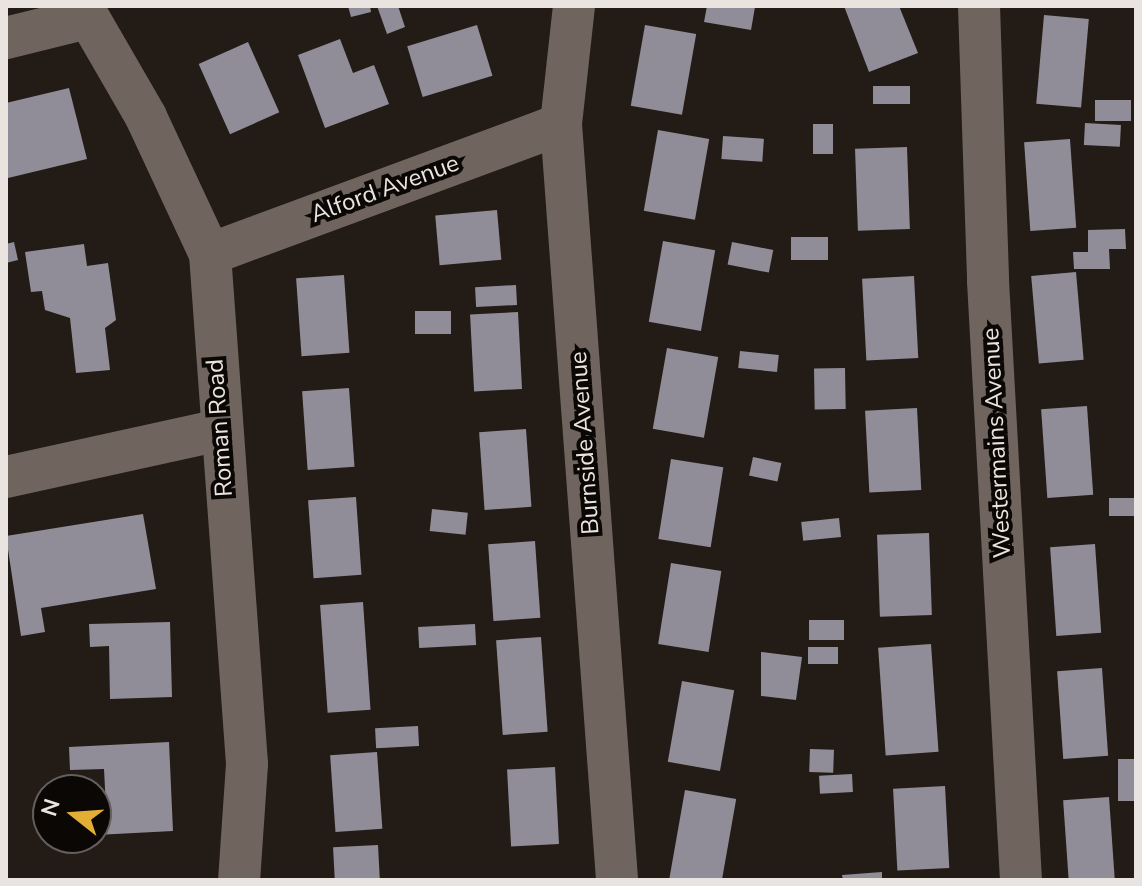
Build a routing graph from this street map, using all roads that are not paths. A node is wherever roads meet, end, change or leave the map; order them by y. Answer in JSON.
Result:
{"nodes":[{"id":1,"x":574,"y":6,"type":"edge"},
{"id":2,"x":979,"y":6,"type":"edge"},
{"id":3,"x":84,"y":12,"type":"edge"},
{"id":4,"x":6,"y":38,"type":"edge"},
{"id":5,"x":561,"y":124,"type":"junction"},
{"id":6,"x":210,"y":254,"type":"junction"},
{"id":7,"x":220,"y":430,"type":"junction"},
{"id":8,"x":6,"y":477,"type":"edge"},
{"id":9,"x":239,"y":880,"type":"edge"},
{"id":10,"x":617,"y":880,"type":"edge"},
{"id":11,"x":1021,"y":880,"type":"edge"}],
"edges":[{"from":1,"to":5,"type":"street","name":"Burnside Avenue"},
{"from":2,"to":11,"type":"street","name":"Westermains Avenue"},
{"from":3,"to":4,"type":"street"},
{"from":3,"to":6,"type":"street","name":"Roman Road"},
{"from":5,"to":6,"type":"street","name":"Alford Avenue"},
{"from":5,"to":10,"type":"street","name":"Burnside Avenue"},
{"from":6,"to":7,"type":"street","name":"Roman Road"},
{"from":7,"to":8,"type":"street"},
{"from":7,"to":9,"type":"street","name":"Roman Road"}]}
